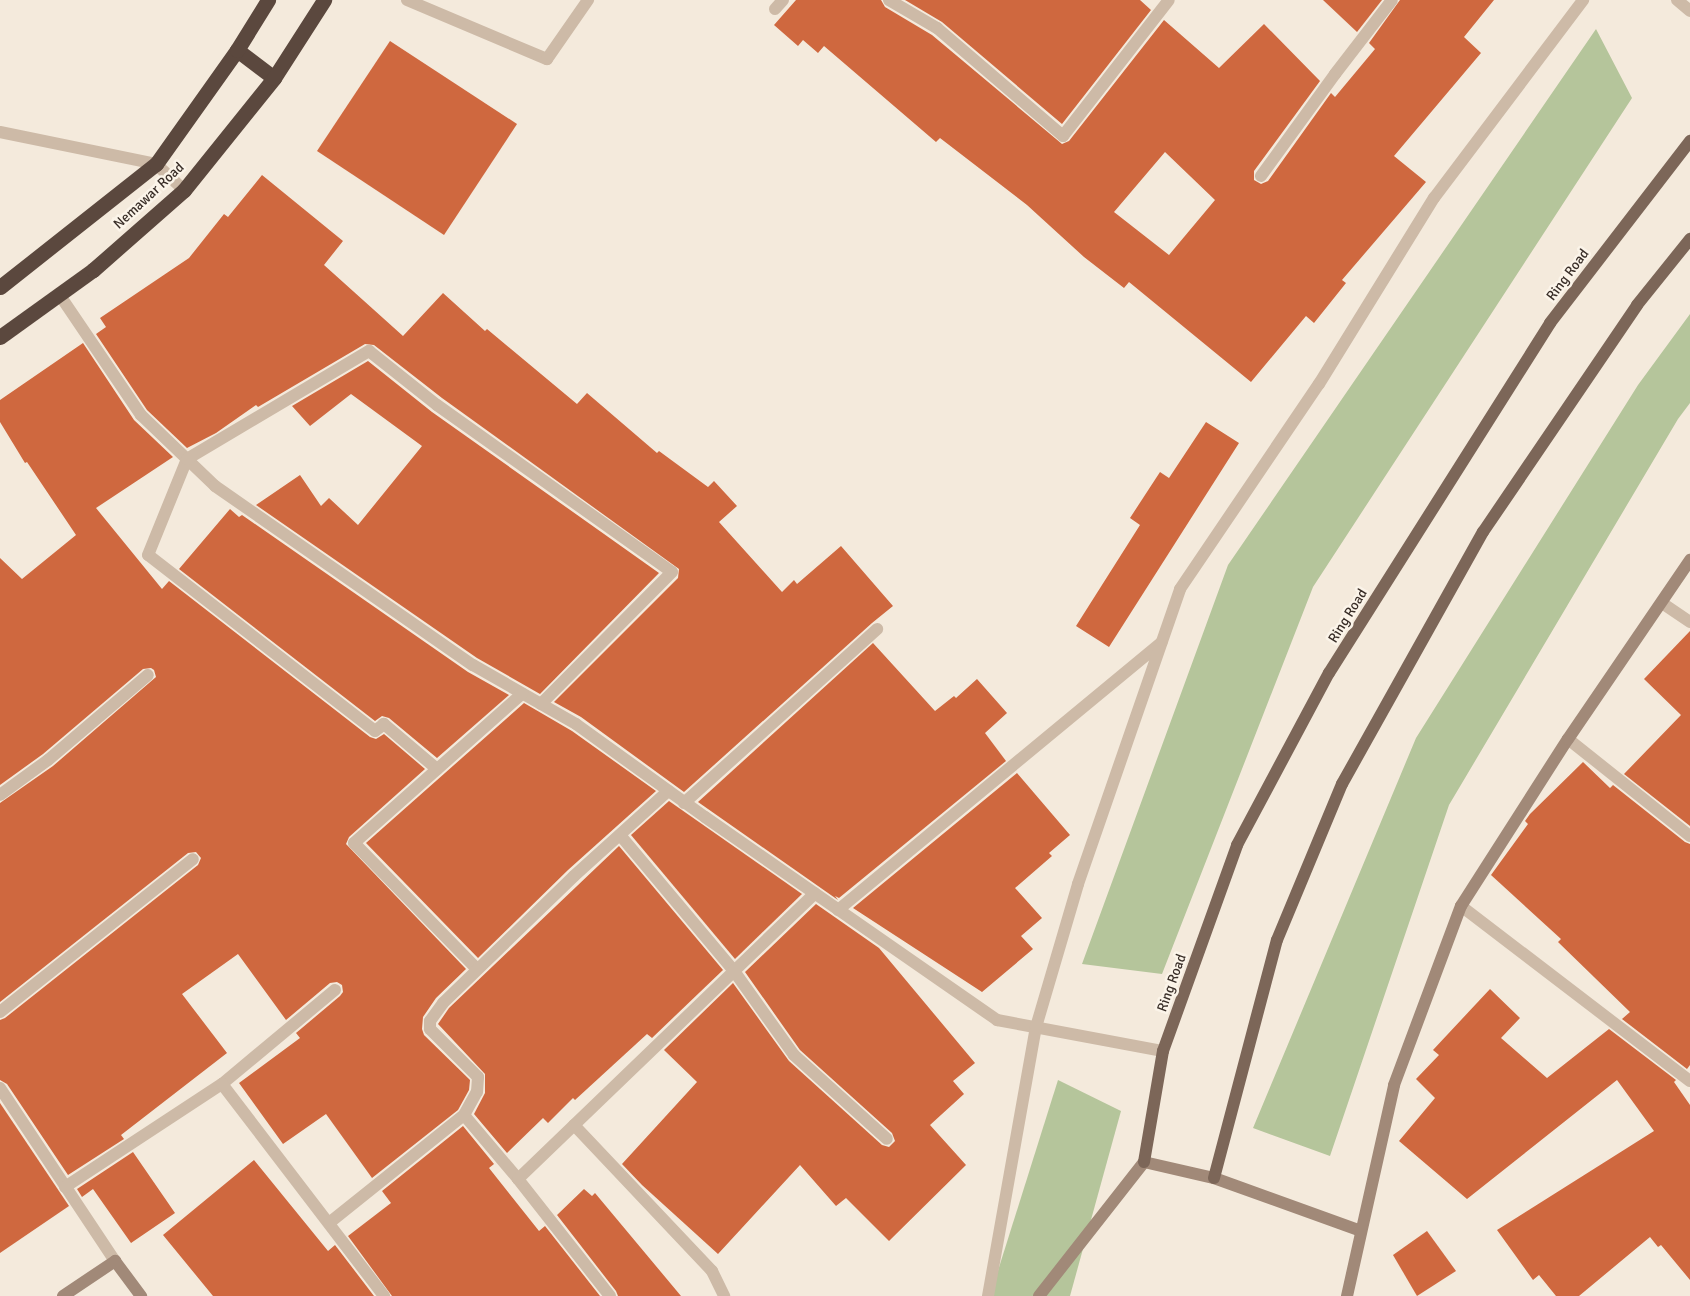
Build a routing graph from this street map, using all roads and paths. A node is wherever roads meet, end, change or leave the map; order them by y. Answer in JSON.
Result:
{"nodes":[{"id":1,"x":268,"y":0,"type":"edge"},
{"id":2,"x":324,"y":0,"type":"edge"},
{"id":3,"x":407,"y":0,"type":"edge"},
{"id":4,"x":588,"y":0,"type":"edge"},
{"id":5,"x":889,"y":0,"type":"edge"},
{"id":6,"x":1392,"y":0,"type":"edge"},
{"id":7,"x":1583,"y":0,"type":"edge"},
{"id":8,"x":1677,"y":0,"type":"edge"},
{"id":9,"x":1166,"y":1,"type":"edge"},
{"id":10,"x":1690,"y":10,"type":"edge"},
{"id":11,"x":237,"y":50,"type":"junction"},
{"id":12,"x":274,"y":78,"type":"junction"},
{"id":13,"x":0,"y":132,"type":"edge"},
{"id":14,"x":1690,"y":141,"type":"edge"},
{"id":15,"x":156,"y":164,"type":"junction"},
{"id":16,"x":1261,"y":176,"type":"dead end"},
{"id":17,"x":184,"y":190,"type":"junction"},
{"id":18,"x":1690,"y":239,"type":"edge"},
{"id":19,"x":0,"y":288,"type":"edge"},
{"id":20,"x":59,"y":294,"type":"junction"},
{"id":21,"x":0,"y":336,"type":"edge"},
{"id":22,"x":187,"y":459,"type":"junction"},
{"id":23,"x":1690,"y":560,"type":"edge"},
{"id":24,"x":1662,"y":602,"type":"junction"},
{"id":25,"x":1690,"y":622,"type":"edge"},
{"id":26,"x":877,"y":629,"type":"dead end"},
{"id":27,"x":1162,"y":642,"type":"junction"},
{"id":28,"x":148,"y":675,"type":"dead end"},
{"id":29,"x":522,"y":694,"type":"junction"},
{"id":30,"x":541,"y":704,"type":"junction"},
{"id":31,"x":1568,"y":739,"type":"junction"},
{"id":32,"x":437,"y":769,"type":"junction"},
{"id":33,"x":668,"y":791,"type":"junction"},
{"id":34,"x":0,"y":795,"type":"edge"},
{"id":35,"x":684,"y":803,"type":"junction"},
{"id":36,"x":620,"y":835,"type":"junction"},
{"id":37,"x":1690,"y":836,"type":"edge"},
{"id":38,"x":193,"y":858,"type":"dead end"},
{"id":39,"x":815,"y":893,"type":"junction"},
{"id":40,"x":1461,"y":906,"type":"junction"},
{"id":41,"x":838,"y":910,"type":"junction"},
{"id":42,"x":477,"y":969,"type":"junction"},
{"id":43,"x":734,"y":971,"type":"junction"},
{"id":44,"x":335,"y":990,"type":"dead end"},
{"id":45,"x":0,"y":1012,"type":"edge"},
{"id":46,"x":1036,"y":1027,"type":"junction"},
{"id":47,"x":1163,"y":1052,"type":"junction"},
{"id":48,"x":1688,"y":1077,"type":"edge"},
{"id":49,"x":222,"y":1084,"type":"junction"},
{"id":50,"x":0,"y":1088,"type":"edge"},
{"id":51,"x":464,"y":1115,"type":"junction"},
{"id":52,"x":574,"y":1125,"type":"junction"},
{"id":53,"x":887,"y":1139,"type":"dead end"},
{"id":54,"x":1144,"y":1162,"type":"junction"},
{"id":55,"x":518,"y":1178,"type":"junction"},
{"id":56,"x":1214,"y":1178,"type":"junction"},
{"id":57,"x":65,"y":1187,"type":"junction"},
{"id":58,"x":329,"y":1223,"type":"junction"},
{"id":59,"x":1361,"y":1231,"type":"junction"},
{"id":60,"x":115,"y":1261,"type":"junction"},
{"id":61,"x":63,"y":1296,"type":"edge"},
{"id":62,"x":141,"y":1296,"type":"edge"},
{"id":63,"x":384,"y":1296,"type":"edge"},
{"id":64,"x":610,"y":1296,"type":"edge"},
{"id":65,"x":724,"y":1296,"type":"edge"},
{"id":66,"x":988,"y":1296,"type":"edge"},
{"id":67,"x":1039,"y":1296,"type":"edge"},
{"id":68,"x":1347,"y":1296,"type":"edge"}],
"edges":[{"from":1,"to":11,"type":"highway","name":"Nemawar Road"},
{"from":2,"to":12,"type":"highway","name":"Nemawar Road"},
{"from":3,"to":4,"type":"street"},
{"from":5,"to":9,"type":"street"},
{"from":6,"to":16,"type":"street"},
{"from":7,"to":27,"type":"street"},
{"from":8,"to":10,"type":"street"},
{"from":11,"to":12,"type":"highway"},
{"from":11,"to":15,"type":"highway","name":"Nemawar Road"},
{"from":12,"to":17,"type":"highway","name":"Nemawar Road"},
{"from":13,"to":15,"type":"street"},
{"from":14,"to":47,"type":"main road","name":"Ring Road"},
{"from":15,"to":17,"type":"street"},
{"from":15,"to":19,"type":"highway","name":"Nemawar Road"},
{"from":17,"to":20,"type":"highway","name":"Nemawar Road"},
{"from":18,"to":56,"type":"main road"},
{"from":20,"to":21,"type":"highway","name":"Nemawar Road"},
{"from":20,"to":22,"type":"street"},
{"from":22,"to":29,"type":"street"},
{"from":22,"to":30,"type":"street"},
{"from":22,"to":32,"type":"street"},
{"from":23,"to":24,"type":"street"},
{"from":24,"to":25,"type":"street"},
{"from":24,"to":31,"type":"street"},
{"from":26,"to":35,"type":"street"},
{"from":27,"to":41,"type":"street"},
{"from":27,"to":46,"type":"street"},
{"from":28,"to":34,"type":"street"},
{"from":29,"to":30,"type":"street"},
{"from":29,"to":32,"type":"street"},
{"from":30,"to":33,"type":"street"},
{"from":31,"to":37,"type":"street"},
{"from":31,"to":40,"type":"street"},
{"from":32,"to":42,"type":"street"},
{"from":33,"to":35,"type":"street"},
{"from":33,"to":36,"type":"street"},
{"from":35,"to":39,"type":"street"},
{"from":36,"to":42,"type":"street"},
{"from":36,"to":43,"type":"street"},
{"from":38,"to":45,"type":"street"},
{"from":39,"to":41,"type":"street"},
{"from":39,"to":43,"type":"street"},
{"from":40,"to":48,"type":"street"},
{"from":40,"to":59,"type":"street"},
{"from":41,"to":46,"type":"street"},
{"from":42,"to":51,"type":"street"},
{"from":43,"to":52,"type":"street"},
{"from":43,"to":53,"type":"street"},
{"from":44,"to":49,"type":"street"},
{"from":46,"to":47,"type":"street"},
{"from":46,"to":66,"type":"street"},
{"from":47,"to":54,"type":"main road","name":"Ring Road"},
{"from":49,"to":57,"type":"street"},
{"from":49,"to":58,"type":"street"},
{"from":50,"to":57,"type":"street"},
{"from":51,"to":55,"type":"street"},
{"from":51,"to":58,"type":"street"},
{"from":52,"to":55,"type":"street"},
{"from":52,"to":65,"type":"street"},
{"from":54,"to":56,"type":"street"},
{"from":54,"to":67,"type":"street"},
{"from":55,"to":64,"type":"street"},
{"from":56,"to":59,"type":"street"},
{"from":57,"to":60,"type":"street"},
{"from":58,"to":63,"type":"street"},
{"from":59,"to":68,"type":"street"},
{"from":60,"to":61,"type":"street"},
{"from":60,"to":62,"type":"street"}]}
